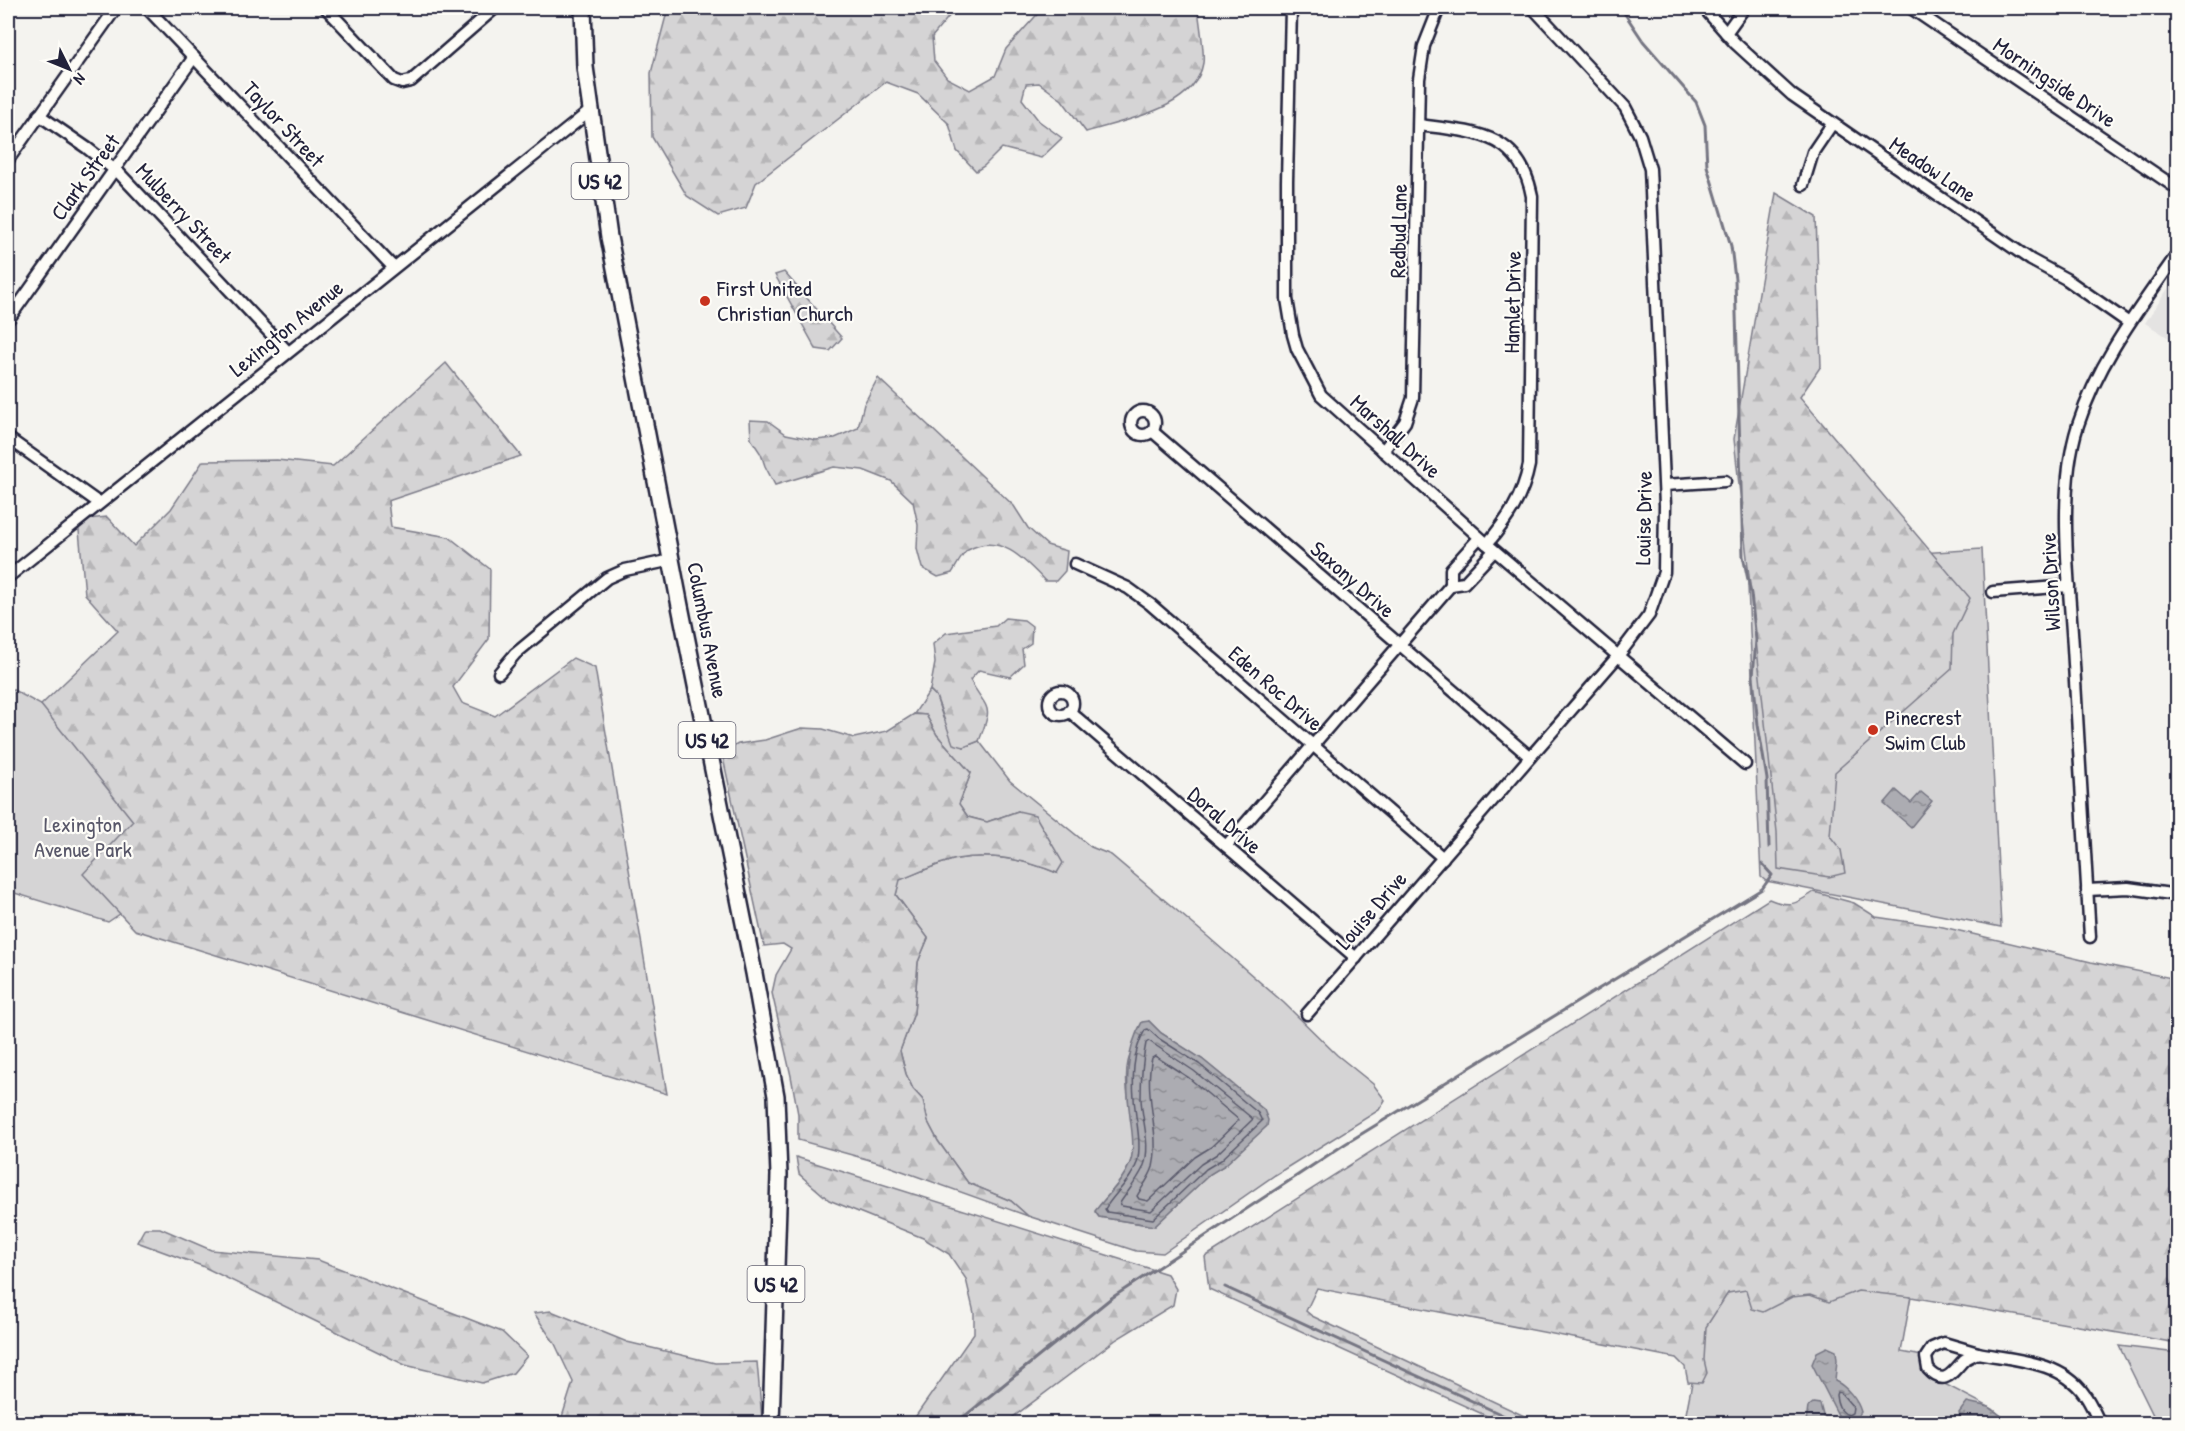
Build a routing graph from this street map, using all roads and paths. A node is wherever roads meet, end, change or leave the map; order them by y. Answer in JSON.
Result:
{"nodes":[{"id":1,"x":116,"y":8,"type":"edge"},
{"id":2,"x":147,"y":8,"type":"edge"},
{"id":3,"x":326,"y":8,"type":"edge"},
{"id":4,"x":495,"y":8,"type":"edge"},
{"id":5,"x":583,"y":8,"type":"edge"},
{"id":6,"x":1291,"y":8,"type":"edge"},
{"id":7,"x":1439,"y":8,"type":"edge"},
{"id":8,"x":1533,"y":8,"type":"edge"},
{"id":9,"x":1704,"y":8,"type":"edge"},
{"id":10,"x":1744,"y":8,"type":"edge"},
{"id":11,"x":1911,"y":8,"type":"edge"},
{"id":12,"x":1726,"y":33,"type":"junction"},
{"id":13,"x":194,"y":57,"type":"junction"},
{"id":14,"x":590,"y":111,"type":"junction"},
{"id":15,"x":39,"y":115,"type":"junction"},
{"id":16,"x":1832,"y":124,"type":"junction"},
{"id":17,"x":1419,"y":125,"type":"junction"},
{"id":18,"x":8,"y":160,"type":"edge"},
{"id":19,"x":115,"y":169,"type":"junction"},
{"id":20,"x":1803,"y":185,"type":"dead end"},
{"id":21,"x":2178,"y":189,"type":"edge"},
{"id":22,"x":2178,"y":253,"type":"edge"},
{"id":23,"x":393,"y":267,"type":"junction"},
{"id":24,"x":8,"y":320,"type":"edge"},
{"id":25,"x":2129,"y":323,"type":"junction"},
{"id":26,"x":288,"y":352,"type":"junction"},
{"id":27,"x":1152,"y":431,"type":"dead end"},
{"id":28,"x":8,"y":438,"type":"edge"},
{"id":29,"x":1383,"y":451,"type":"junction"},
{"id":30,"x":1725,"y":481,"type":"dead end"},
{"id":31,"x":1665,"y":485,"type":"junction"},
{"id":32,"x":99,"y":503,"type":"junction"},
{"id":33,"x":1487,"y":544,"type":"junction"},
{"id":34,"x":672,"y":560,"type":"junction"},
{"id":35,"x":1075,"y":564,"type":"dead end"},
{"id":36,"x":8,"y":577,"type":"edge"},
{"id":37,"x":1451,"y":585,"type":"junction"},
{"id":38,"x":2069,"y":586,"type":"junction"},
{"id":39,"x":1993,"y":592,"type":"dead end"},
{"id":40,"x":1399,"y":645,"type":"junction"},
{"id":41,"x":1618,"y":656,"type":"junction"},
{"id":42,"x":499,"y":674,"type":"dead end"},
{"id":43,"x":1069,"y":711,"type":"dead end"},
{"id":44,"x":1312,"y":745,"type":"junction"},
{"id":45,"x":1530,"y":757,"type":"junction"},
{"id":46,"x":1745,"y":765,"type":"dead end"},
{"id":47,"x":1226,"y":846,"type":"junction"},
{"id":48,"x":1443,"y":858,"type":"junction"},
{"id":49,"x":2087,"y":890,"type":"junction"},
{"id":50,"x":2178,"y":896,"type":"edge"},
{"id":51,"x":2090,"y":937,"type":"dead end"},
{"id":52,"x":1356,"y":958,"type":"junction"},
{"id":53,"x":1307,"y":1014,"type":"dead end"},
{"id":54,"x":1978,"y":1353,"type":"junction"},
{"id":55,"x":771,"y":1424,"type":"edge"},
{"id":56,"x":2100,"y":1424,"type":"edge"}],
"edges":[{"from":1,"to":15,"type":"street"},
{"from":2,"to":13,"type":"street","name":"Taylor Street"},
{"from":3,"to":4,"type":"street"},
{"from":5,"to":14,"type":"main road","number":"US 42"},
{"from":6,"to":29,"type":"street","name":"Marshall Drive"},
{"from":7,"to":17,"type":"street","name":"Redbud Lane"},
{"from":8,"to":31,"type":"street","name":"Louise Drive"},
{"from":9,"to":12,"type":"street","name":"Meadow Lane"},
{"from":10,"to":12,"type":"street"},
{"from":11,"to":21,"type":"street","name":"Morningside Drive"},
{"from":12,"to":16,"type":"street","name":"Meadow Lane"},
{"from":13,"to":19,"type":"street","name":"Clark Street"},
{"from":13,"to":23,"type":"street","name":"Taylor Street"},
{"from":14,"to":23,"type":"street","name":"Lexington Avenue"},
{"from":14,"to":34,"type":"main road","name":"Columbus Avenue","number":"US 42"},
{"from":15,"to":18,"type":"street"},
{"from":15,"to":19,"type":"street","name":"Mulberry Street"},
{"from":16,"to":20,"type":"street"},
{"from":16,"to":25,"type":"street","name":"Meadow Lane"},
{"from":17,"to":29,"type":"street","name":"Redbud Lane"},
{"from":17,"to":33,"type":"street","name":"Hamlet Drive"},
{"from":19,"to":24,"type":"street","name":"Clark Street"},
{"from":19,"to":26,"type":"street","name":"Mulberry Street"},
{"from":22,"to":25,"type":"street","name":"Wilson Drive"},
{"from":23,"to":26,"type":"street","name":"Lexington Avenue"},
{"from":25,"to":38,"type":"street","name":"Wilson Drive"},
{"from":26,"to":32,"type":"street","name":"Lexington Avenue"},
{"from":27,"to":40,"type":"street","name":"Saxony Drive"},
{"from":28,"to":32,"type":"street"},
{"from":29,"to":33,"type":"street","name":"Marshall Drive"},
{"from":30,"to":31,"type":"street"},
{"from":31,"to":41,"type":"street","name":"Louise Drive"},
{"from":32,"to":36,"type":"street","name":"Lexington Avenue"},
{"from":33,"to":37,"type":"street","name":"Hamlet Drive"},
{"from":33,"to":37,"type":"street","name":"Hamlet Drive"},
{"from":33,"to":41,"type":"street","name":"Marshall Drive"},
{"from":34,"to":42,"type":"street"},
{"from":34,"to":55,"type":"main road","name":"Columbus Avenue","number":"US 42"},
{"from":35,"to":44,"type":"street","name":"Eden Roc Drive"},
{"from":37,"to":40,"type":"street","name":"Hamlet Drive"},
{"from":38,"to":39,"type":"street"},
{"from":38,"to":49,"type":"street","name":"Wilson Drive"},
{"from":40,"to":44,"type":"street","name":"Hamlet Drive"},
{"from":40,"to":45,"type":"street","name":"Saxony Drive"},
{"from":41,"to":45,"type":"street","name":"Louise Drive"},
{"from":41,"to":46,"type":"street","name":"Marshall Drive"},
{"from":43,"to":47,"type":"street","name":"Doral Drive"},
{"from":44,"to":47,"type":"street","name":"Hamlet Drive"},
{"from":44,"to":48,"type":"street","name":"Eden Roc Drive"},
{"from":45,"to":48,"type":"street","name":"Louise Drive"},
{"from":47,"to":52,"type":"street","name":"Doral Drive"},
{"from":48,"to":52,"type":"street","name":"Louise Drive"},
{"from":49,"to":50,"type":"street"},
{"from":49,"to":51,"type":"street","name":"Wilson Drive"},
{"from":52,"to":53,"type":"street","name":"Louise Drive"},
{"from":54,"to":54,"type":"street"},
{"from":54,"to":56,"type":"street"}]}
